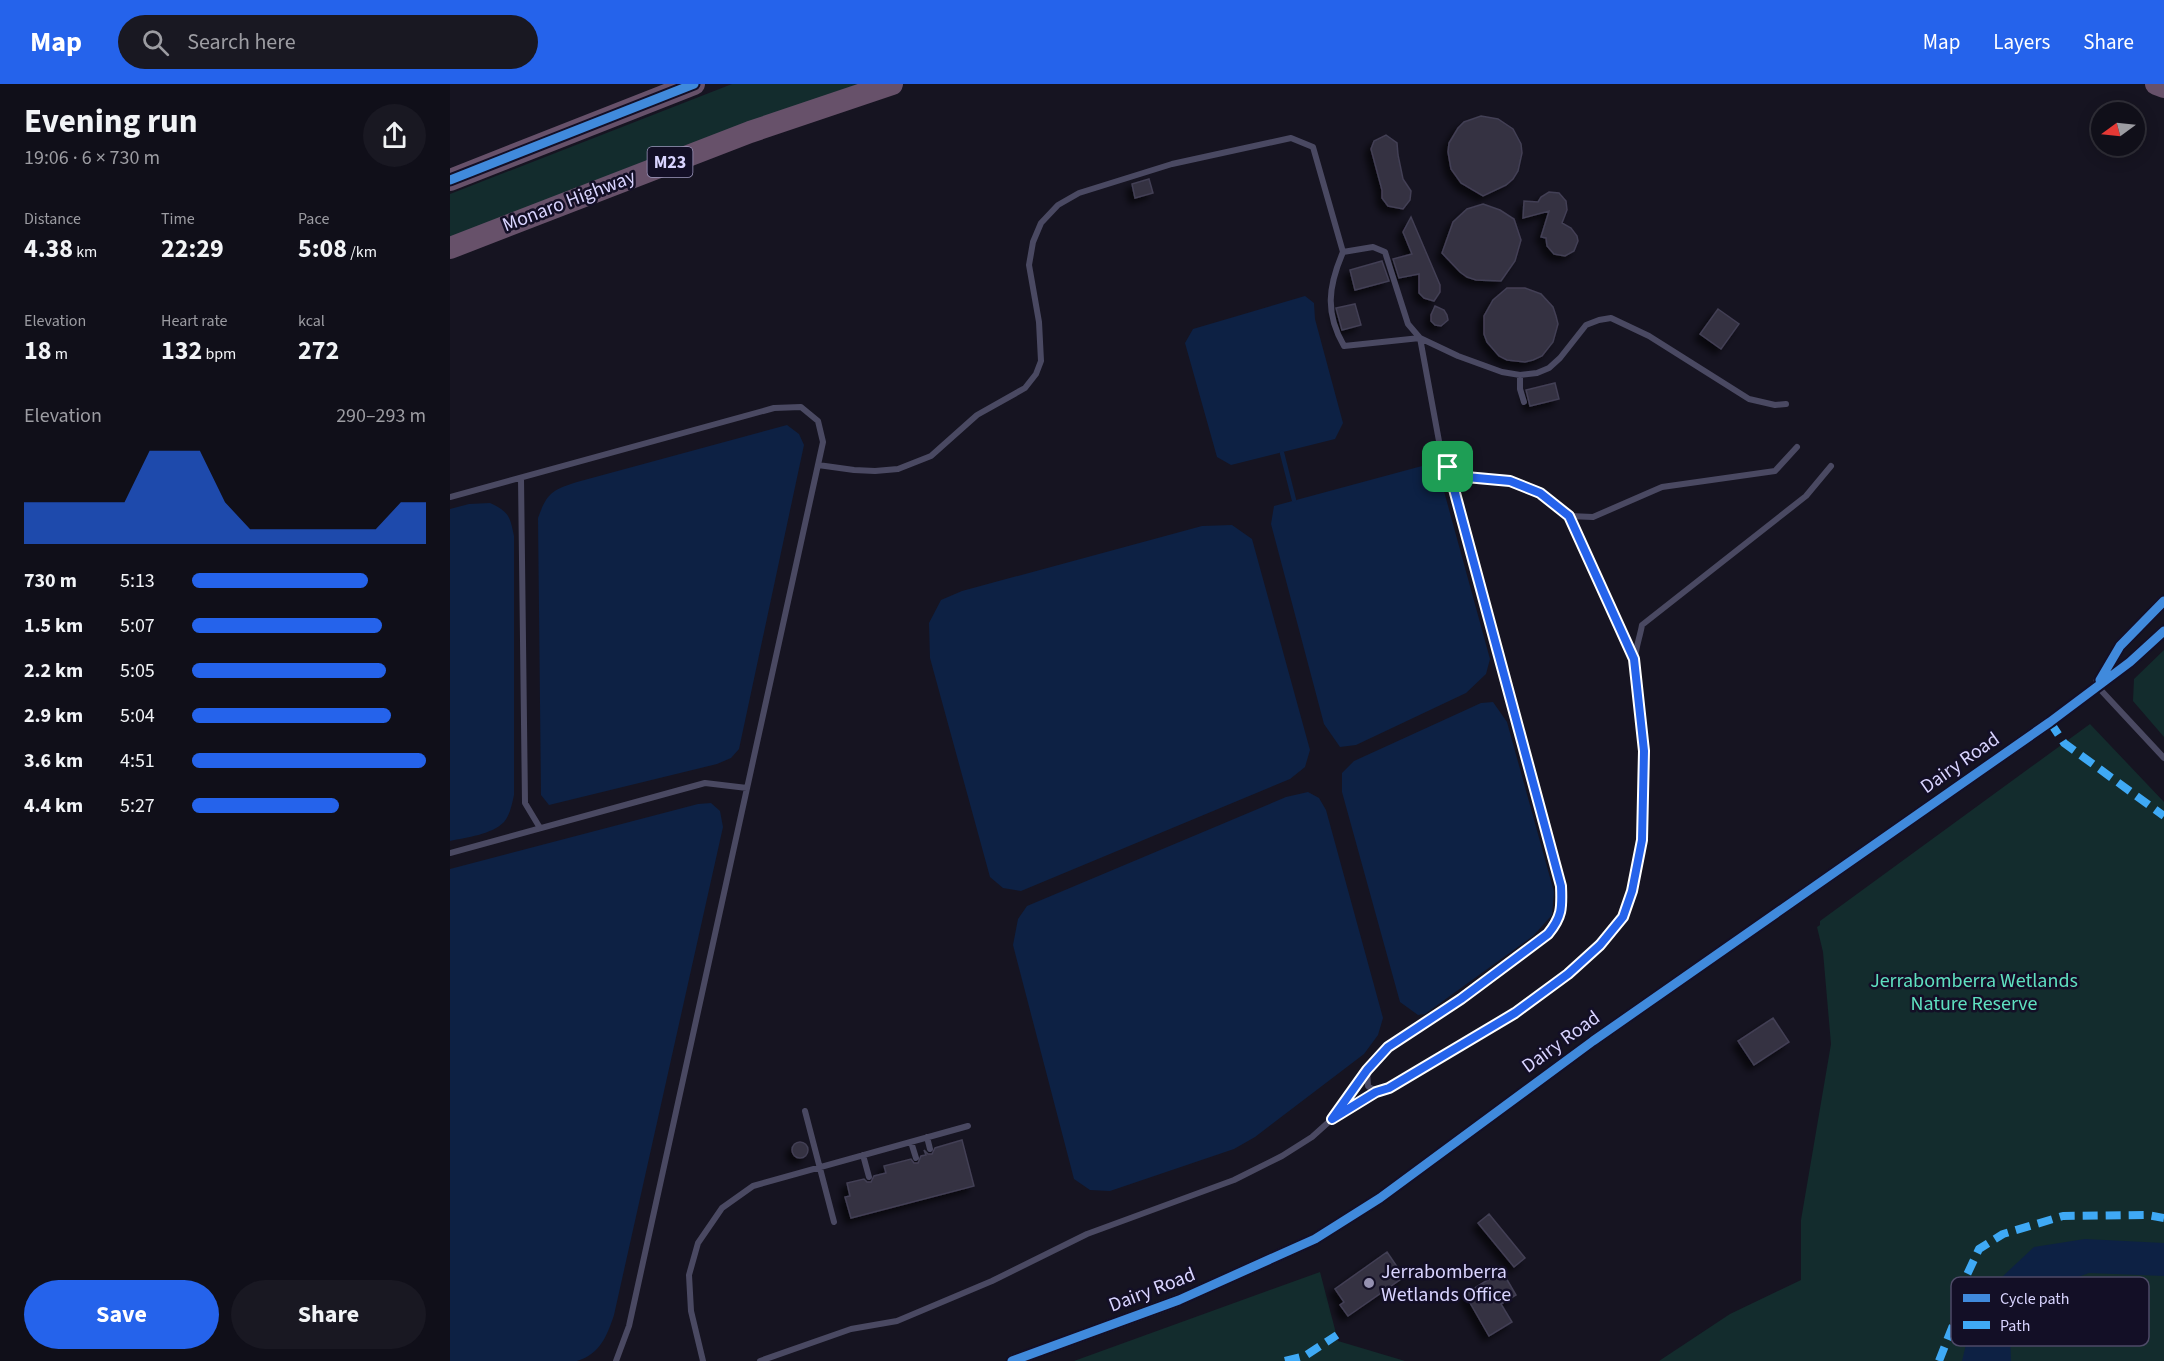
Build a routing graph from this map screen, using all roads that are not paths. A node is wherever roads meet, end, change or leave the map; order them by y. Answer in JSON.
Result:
{"nodes":[{"id":1,"x":694,"y":84,"type":"edge"},
{"id":2,"x":892,"y":84,"type":"edge"},
{"id":3,"x":2156,"y":84,"type":"edge"},
{"id":4,"x":2164,"y":87,"type":"edge"},
{"id":5,"x":450,"y":180,"type":"edge"},
{"id":6,"x":450,"y":248,"type":"edge"},
{"id":7,"x":1343,"y":252,"type":"junction"},
{"id":8,"x":1420,"y":339,"type":"junction"},
{"id":9,"x":1520,"y":375,"type":"junction"},
{"id":10,"x":1524,"y":402,"type":"dead end"},
{"id":11,"x":1786,"y":404,"type":"dead end"},
{"id":12,"x":1797,"y":447,"type":"dead end"},
{"id":13,"x":818,"y":465,"type":"junction"},
{"id":14,"x":1831,"y":466,"type":"dead end"},
{"id":15,"x":1448,"y":467,"type":"junction"},
{"id":16,"x":521,"y":478,"type":"junction"},
{"id":17,"x":450,"y":497,"type":"edge"},
{"id":18,"x":1569,"y":516,"type":"junction"},
{"id":19,"x":2164,"y":601,"type":"edge"},
{"id":20,"x":2164,"y":631,"type":"edge"},
{"id":21,"x":1634,"y":659,"type":"junction"},
{"id":22,"x":2097,"y":686,"type":"junction"},
{"id":23,"x":2164,"y":758,"type":"edge"},
{"id":24,"x":747,"y":788,"type":"junction"},
{"id":25,"x":540,"y":828,"type":"junction"},
{"id":26,"x":450,"y":853,"type":"edge"},
{"id":27,"x":1367,"y":1070,"type":"junction"},
{"id":28,"x":1376,"y":1092,"type":"junction"},
{"id":29,"x":805,"y":1112,"type":"dead end"},
{"id":30,"x":1332,"y":1119,"type":"junction"},
{"id":31,"x":968,"y":1126,"type":"dead end"},
{"id":32,"x":927,"y":1137,"type":"junction"},
{"id":33,"x":911,"y":1142,"type":"junction"},
{"id":34,"x":930,"y":1149,"type":"dead end"},
{"id":35,"x":862,"y":1155,"type":"junction"},
{"id":36,"x":915,"y":1158,"type":"dead end"},
{"id":37,"x":819,"y":1167,"type":"junction"},
{"id":38,"x":868,"y":1177,"type":"dead end"},
{"id":39,"x":834,"y":1222,"type":"dead end"},
{"id":40,"x":616,"y":1361,"type":"edge"},
{"id":41,"x":703,"y":1361,"type":"edge"},
{"id":42,"x":760,"y":1361,"type":"edge"},
{"id":43,"x":1012,"y":1361,"type":"edge"}],
"edges":[{"from":1,"to":5,"type":"highway"},
{"from":2,"to":6,"type":"highway","name":"Monaro Highway","number":"M23"},
{"from":3,"to":4,"type":"highway"},
{"from":7,"to":8,"type":"lane"},
{"from":7,"to":8,"type":"lane"},
{"from":7,"to":13,"type":"lane"},
{"from":8,"to":9,"type":"lane"},
{"from":8,"to":15,"type":"lane"},
{"from":9,"to":10,"type":"lane"},
{"from":9,"to":11,"type":"lane"},
{"from":12,"to":18,"type":"lane"},
{"from":13,"to":16,"type":"lane"},
{"from":13,"to":24,"type":"lane"},
{"from":14,"to":21,"type":"lane"},
{"from":15,"to":18,"type":"lane"},
{"from":15,"to":27,"type":"lane"},
{"from":16,"to":17,"type":"lane"},
{"from":16,"to":25,"type":"lane"},
{"from":18,"to":21,"type":"lane"},
{"from":19,"to":22,"type":"street","name":"Dairy Road"},
{"from":20,"to":22,"type":"street","name":"Dairy Road"},
{"from":21,"to":28,"type":"lane"},
{"from":22,"to":23,"type":"lane"},
{"from":22,"to":43,"type":"street","name":"Dairy Road"},
{"from":24,"to":25,"type":"lane"},
{"from":24,"to":40,"type":"lane"},
{"from":25,"to":26,"type":"lane"},
{"from":27,"to":28,"type":"lane"},
{"from":27,"to":30,"type":"lane"},
{"from":28,"to":30,"type":"lane"},
{"from":29,"to":37,"type":"lane"},
{"from":30,"to":42,"type":"lane"},
{"from":31,"to":32,"type":"lane"},
{"from":32,"to":33,"type":"lane"},
{"from":32,"to":34,"type":"lane"},
{"from":33,"to":35,"type":"lane"},
{"from":33,"to":36,"type":"lane"},
{"from":35,"to":37,"type":"lane"},
{"from":35,"to":38,"type":"lane"},
{"from":37,"to":39,"type":"lane"},
{"from":37,"to":41,"type":"lane"}]}
